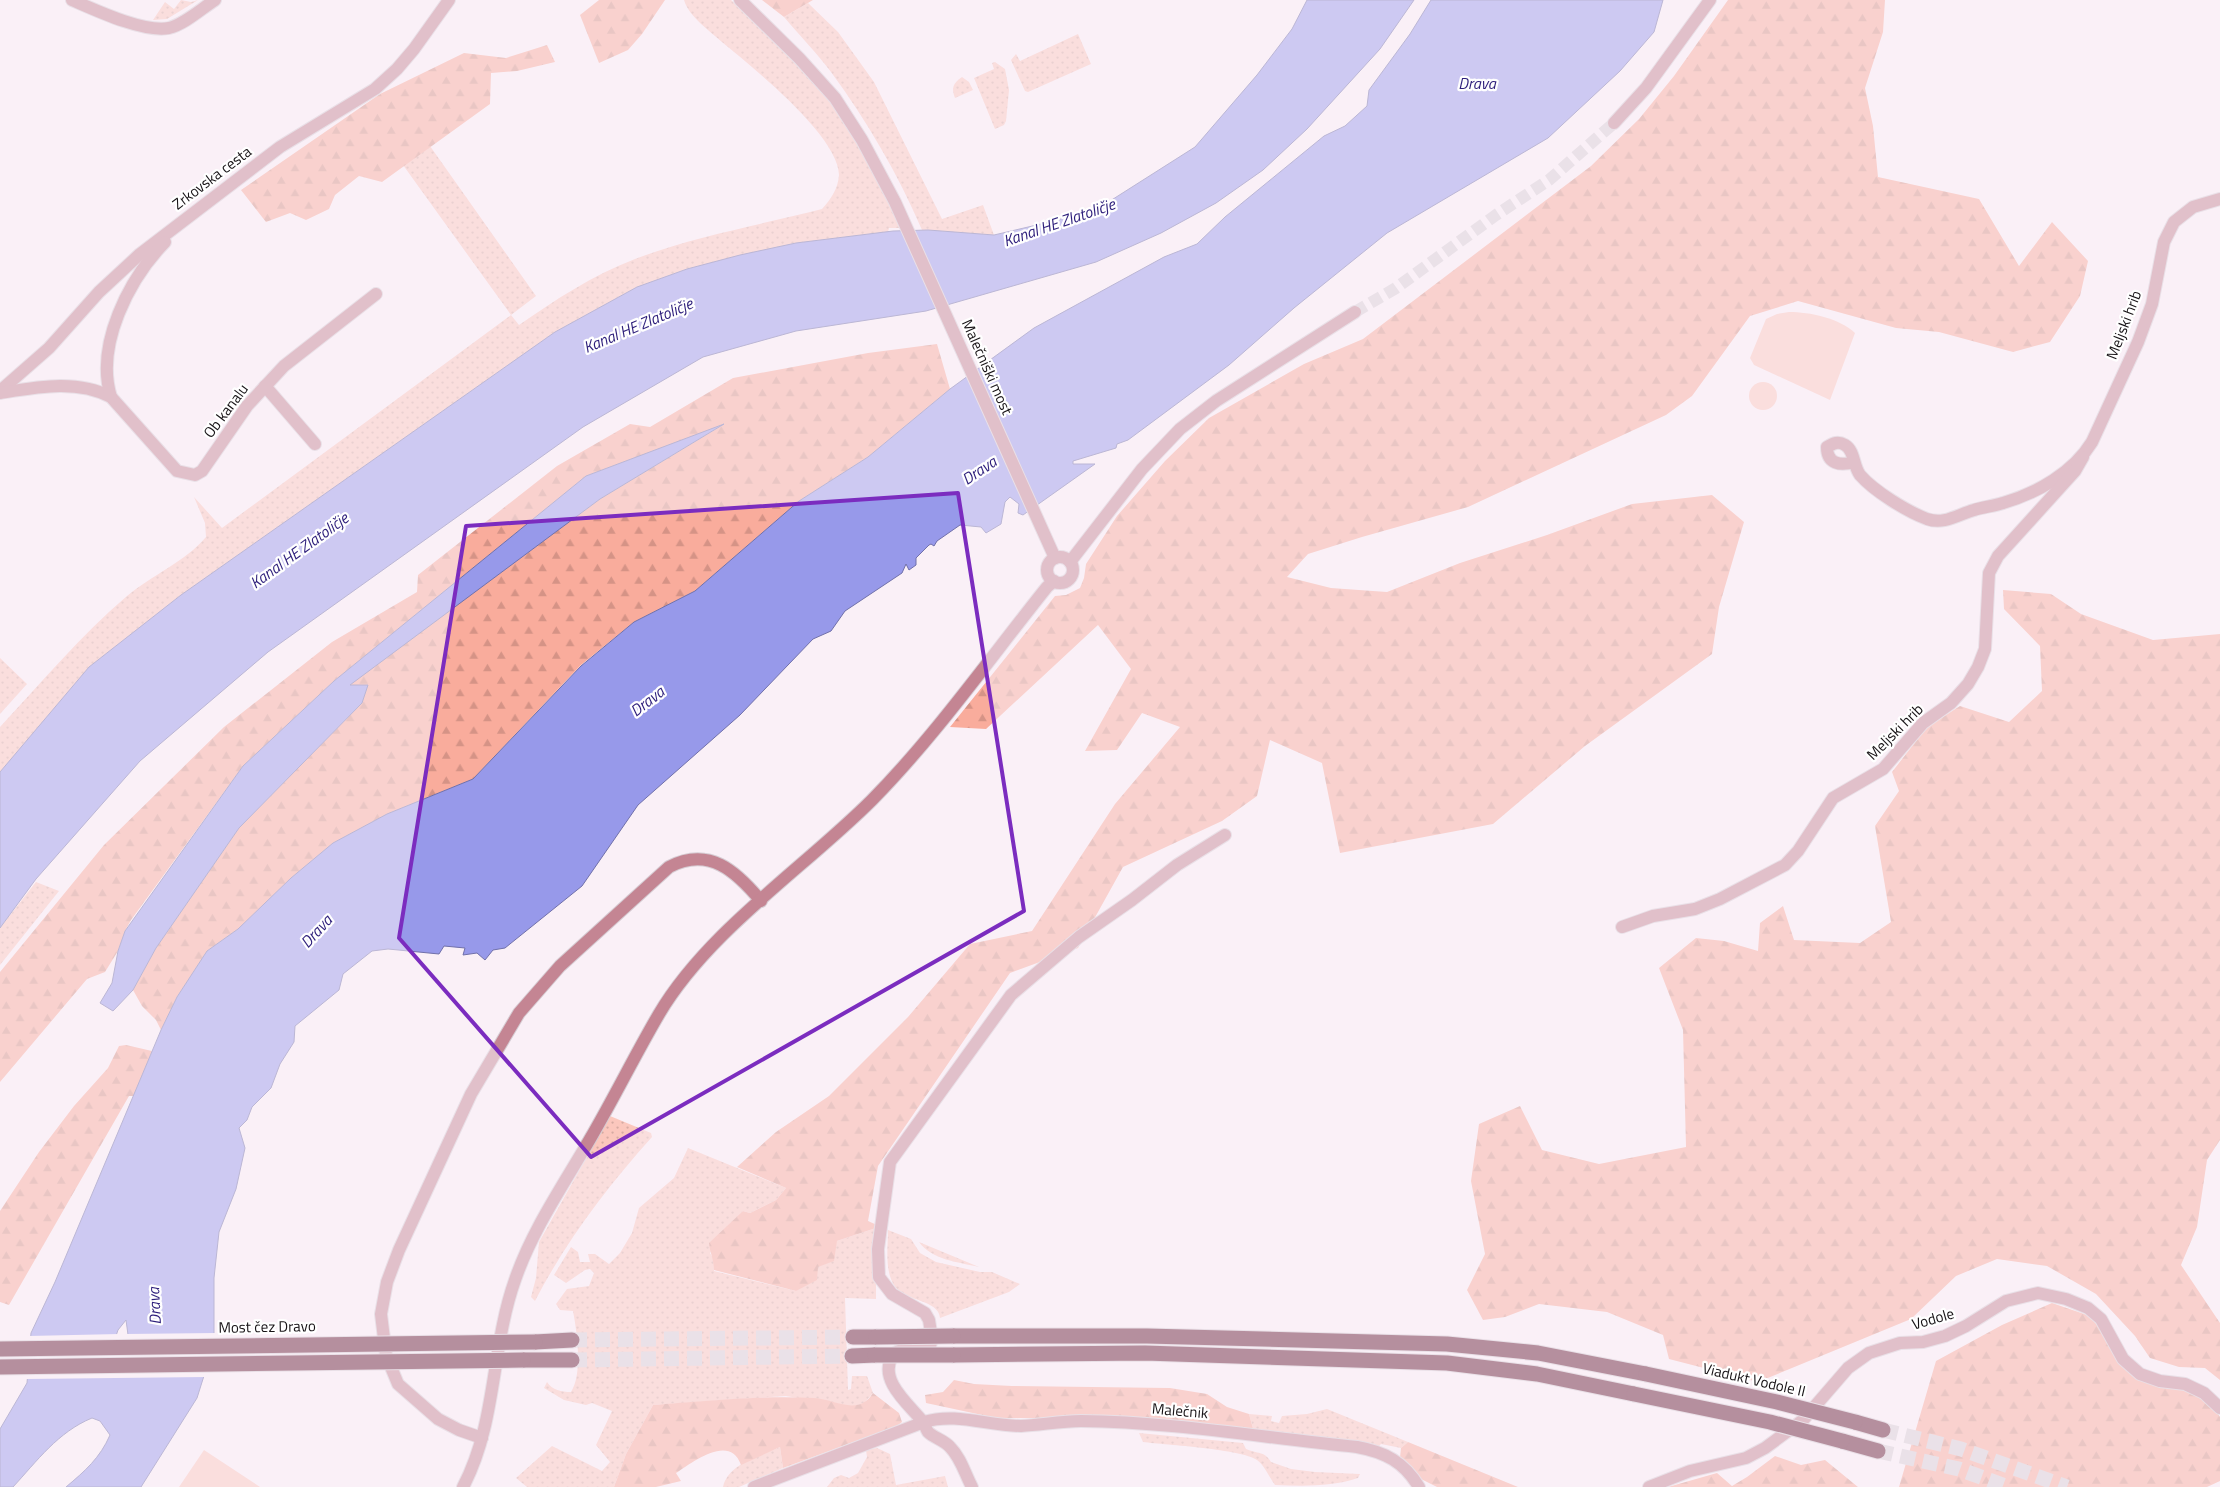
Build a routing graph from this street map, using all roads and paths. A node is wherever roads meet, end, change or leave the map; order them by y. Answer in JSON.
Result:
{"nodes":[{"id":1,"x":72,"y":0,"type":"edge"},
{"id":2,"x":215,"y":0,"type":"edge"},
{"id":3,"x":449,"y":0,"type":"edge"},
{"id":4,"x":740,"y":0,"type":"edge"},
{"id":5,"x":1710,"y":0,"type":"edge"},
{"id":6,"x":1614,"y":123,"type":"tunnel mouth"},
{"id":7,"x":2220,"y":199,"type":"edge"},
{"id":8,"x":189,"y":215,"type":"junction"},
{"id":9,"x":376,"y":294,"type":"dead end"},
{"id":10,"x":1355,"y":312,"type":"tunnel mouth"},
{"id":11,"x":266,"y":386,"type":"junction"},
{"id":12,"x":0,"y":392,"type":"edge"},
{"id":13,"x":111,"y":397,"type":"junction"},
{"id":14,"x":315,"y":444,"type":"dead end"},
{"id":15,"x":2083,"y":457,"type":"junction"},
{"id":16,"x":1854,"y":462,"type":"dead end"},
{"id":17,"x":1055,"y":558,"type":"junction"},
{"id":18,"x":1070,"y":562,"type":"junction"},
{"id":19,"x":1054,"y":581,"type":"junction"},
{"id":20,"x":1225,"y":835,"type":"dead end"},
{"id":21,"x":761,"y":901,"type":"junction"},
{"id":22,"x":1622,"y":928,"type":"dead end"},
{"id":23,"x":853,"y":1337,"type":"tunnel mouth"},
{"id":24,"x":572,"y":1340,"type":"tunnel mouth"},
{"id":25,"x":0,"y":1349,"type":"edge"},
{"id":26,"x":852,"y":1356,"type":"tunnel mouth"},
{"id":27,"x":572,"y":1360,"type":"tunnel mouth"},
{"id":28,"x":0,"y":1367,"type":"edge"},
{"id":29,"x":2220,"y":1408,"type":"edge"},
{"id":30,"x":924,"y":1422,"type":"junction"},
{"id":31,"x":1883,"y":1430,"type":"tunnel mouth"},
{"id":32,"x":482,"y":1438,"type":"junction"},
{"id":33,"x":1878,"y":1451,"type":"tunnel mouth"},
{"id":34,"x":463,"y":1487,"type":"edge"},
{"id":35,"x":754,"y":1487,"type":"edge"},
{"id":36,"x":972,"y":1487,"type":"edge"},
{"id":37,"x":1419,"y":1487,"type":"edge"},
{"id":38,"x":1649,"y":1487,"type":"edge"}],
"edges":[{"from":1,"to":2,"type":"street"},
{"from":3,"to":8,"type":"street","name":"Zrkovska cesta"},
{"from":4,"to":17,"type":"street","name":"Malečniški most"},
{"from":5,"to":6,"type":"street"},
{"from":7,"to":15,"type":"street","name":"Meljski hrib"},
{"from":8,"to":12,"type":"street","name":"Zrkovska cesta"},
{"from":8,"to":13,"type":"street"},
{"from":9,"to":11,"type":"street","name":"Ob kanalu"},
{"from":10,"to":18,"type":"street"},
{"from":11,"to":13,"type":"street","name":"Ob kanalu"},
{"from":11,"to":14,"type":"street"},
{"from":12,"to":13,"type":"street","name":"Ob kanalu"},
{"from":15,"to":16,"type":"street","name":"Meljski hrib"},
{"from":15,"to":22,"type":"street","name":"Meljski hrib"},
{"from":17,"to":18,"type":"street"},
{"from":17,"to":19,"type":"street"},
{"from":18,"to":19,"type":"street"},
{"from":19,"to":21,"type":"street"},
{"from":20,"to":30,"type":"street"},
{"from":21,"to":32,"type":"street"},
{"from":21,"to":32,"type":"street"},
{"from":23,"to":31,"type":"highway","name":"Viadukt Vodole II","bridge":true},
{"from":24,"to":25,"type":"highway","name":"Most čez Dravo","bridge":true},
{"from":26,"to":33,"type":"highway","bridge":true},
{"from":27,"to":28,"type":"highway","bridge":true},
{"from":29,"to":38,"type":"street","name":"Vodole"},
{"from":30,"to":35,"type":"street","name":"Malečnik"},
{"from":30,"to":36,"type":"street"},
{"from":30,"to":37,"type":"street","name":"Malečnik"},
{"from":32,"to":34,"type":"street"}]}
